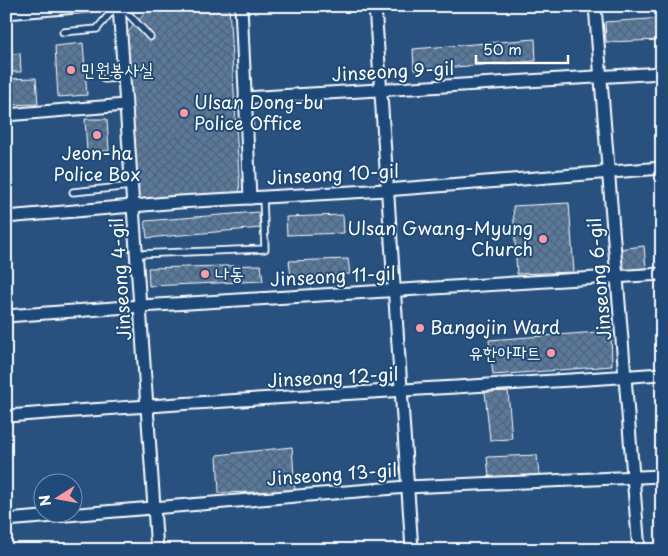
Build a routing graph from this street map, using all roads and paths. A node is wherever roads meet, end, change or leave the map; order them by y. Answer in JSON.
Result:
{"nodes":[{"id":1,"x":88,"y":6,"type":"edge"},
{"id":2,"x":119,"y":6,"type":"edge"},
{"id":3,"x":241,"y":6,"type":"edge"},
{"id":4,"x":375,"y":6,"type":"edge"},
{"id":5,"x":596,"y":6,"type":"edge"},
{"id":6,"x":6,"y":13,"type":"edge"},
{"id":7,"x":62,"y":32,"type":"dead end"},
{"id":8,"x":150,"y":37,"type":"dead end"},
{"id":9,"x":662,"y":73,"type":"edge"},
{"id":10,"x":601,"y":77,"type":"junction"},
{"id":11,"x":124,"y":78,"type":"junction"},
{"id":12,"x":104,"y":79,"type":"dead end"},
{"id":13,"x":379,"y":91,"type":"junction"},
{"id":14,"x":245,"y":98,"type":"junction"},
{"id":15,"x":126,"y":105,"type":"junction"},
{"id":16,"x":6,"y":115,"type":"edge"},
{"id":17,"x":662,"y":168,"type":"edge"},
{"id":18,"x":609,"y":172,"type":"junction"},
{"id":19,"x":132,"y":186,"type":"junction"},
{"id":20,"x":386,"y":190,"type":"junction"},
{"id":21,"x":73,"y":192,"type":"dead end"},
{"id":22,"x":263,"y":197,"type":"junction"},
{"id":23,"x":250,"y":198,"type":"junction"},
{"id":24,"x":133,"y":206,"type":"junction"},
{"id":25,"x":6,"y":217,"type":"edge"},
{"id":26,"x":137,"y":254,"type":"junction"},
{"id":27,"x":662,"y":274,"type":"edge"},
{"id":28,"x":617,"y":277,"type":"junction"},
{"id":29,"x":393,"y":291,"type":"junction"},
{"id":30,"x":141,"y":306,"type":"junction"},
{"id":31,"x":6,"y":316,"type":"edge"},
{"id":32,"x":662,"y":374,"type":"edge"},
{"id":33,"x":625,"y":377,"type":"junction"},
{"id":34,"x":399,"y":392,"type":"junction"},
{"id":35,"x":146,"y":405,"type":"junction"},
{"id":36,"x":6,"y":416,"type":"edge"},
{"id":37,"x":662,"y":476,"type":"edge"},
{"id":38,"x":633,"y":478,"type":"junction"},
{"id":39,"x":407,"y":487,"type":"junction"},
{"id":40,"x":153,"y":507,"type":"junction"},
{"id":41,"x":6,"y":520,"type":"edge"},
{"id":42,"x":156,"y":550,"type":"edge"},
{"id":43,"x":412,"y":550,"type":"edge"},
{"id":44,"x":639,"y":550,"type":"edge"}],
"edges":[{"from":1,"to":6,"type":"street"},
{"from":2,"to":7,"type":"lane"},
{"from":2,"to":8,"type":"lane"},
{"from":2,"to":11,"type":"street","name":"Jinseong 4-gil"},
{"from":3,"to":14,"type":"street"},
{"from":4,"to":13,"type":"street"},
{"from":5,"to":10,"type":"street","name":"Jinseong 6-gil"},
{"from":9,"to":10,"type":"street","name":"Jinseong 9-gil"},
{"from":10,"to":13,"type":"street","name":"Jinseong 9-gil"},
{"from":10,"to":18,"type":"street","name":"Jinseong 6-gil"},
{"from":11,"to":12,"type":"lane"},
{"from":11,"to":15,"type":"street","name":"Jinseong 4-gil"},
{"from":13,"to":14,"type":"street","name":"Jinseong 9-gil"},
{"from":13,"to":20,"type":"street"},
{"from":14,"to":23,"type":"street"},
{"from":15,"to":16,"type":"street"},
{"from":15,"to":19,"type":"street","name":"Jinseong 4-gil"},
{"from":17,"to":18,"type":"street","name":"Jinseong 10-gil"},
{"from":18,"to":20,"type":"street","name":"Jinseong 10-gil"},
{"from":18,"to":28,"type":"street","name":"Jinseong 6-gil"},
{"from":19,"to":21,"type":"lane"},
{"from":19,"to":24,"type":"street","name":"Jinseong 4-gil"},
{"from":20,"to":22,"type":"street","name":"Jinseong 10-gil"},
{"from":20,"to":29,"type":"street"},
{"from":22,"to":23,"type":"street","name":"Jinseong 10-gil"},
{"from":22,"to":26,"type":"lane"},
{"from":23,"to":24,"type":"street","name":"Jinseong 10-gil"},
{"from":24,"to":25,"type":"street","name":"Jinseong 10-gil"},
{"from":24,"to":26,"type":"street","name":"Jinseong 4-gil"},
{"from":26,"to":30,"type":"street","name":"Jinseong 4-gil"},
{"from":27,"to":28,"type":"street","name":"Jinseong 11-gil"},
{"from":28,"to":29,"type":"street","name":"Jinseong 11-gil"},
{"from":28,"to":33,"type":"street","name":"Jinseong 6-gil"},
{"from":29,"to":30,"type":"street","name":"Jinseong 11-gil"},
{"from":29,"to":34,"type":"street"},
{"from":30,"to":31,"type":"street","name":"Jinseong 11-gil"},
{"from":30,"to":35,"type":"street","name":"Jinseong 4-gil"},
{"from":32,"to":33,"type":"street","name":"Jinseong 12-gil"},
{"from":33,"to":34,"type":"street","name":"Jinseong 12-gil"},
{"from":33,"to":38,"type":"street","name":"Jinseong 6-gil"},
{"from":34,"to":35,"type":"street","name":"Jinseong 12-gil"},
{"from":34,"to":39,"type":"street"},
{"from":35,"to":36,"type":"street","name":"Jinseong 12-gil"},
{"from":35,"to":40,"type":"street","name":"Jinseong 4-gil"},
{"from":37,"to":38,"type":"street","name":"Jinseong 13-gil"},
{"from":38,"to":39,"type":"street","name":"Jinseong 13-gil"},
{"from":38,"to":44,"type":"street","name":"Jinseong 6-gil"},
{"from":39,"to":40,"type":"street","name":"Jinseong 13-gil"},
{"from":39,"to":43,"type":"street"},
{"from":40,"to":41,"type":"street","name":"Jinseong 13-gil"},
{"from":40,"to":42,"type":"street","name":"Jinseong 4-gil"}]}
